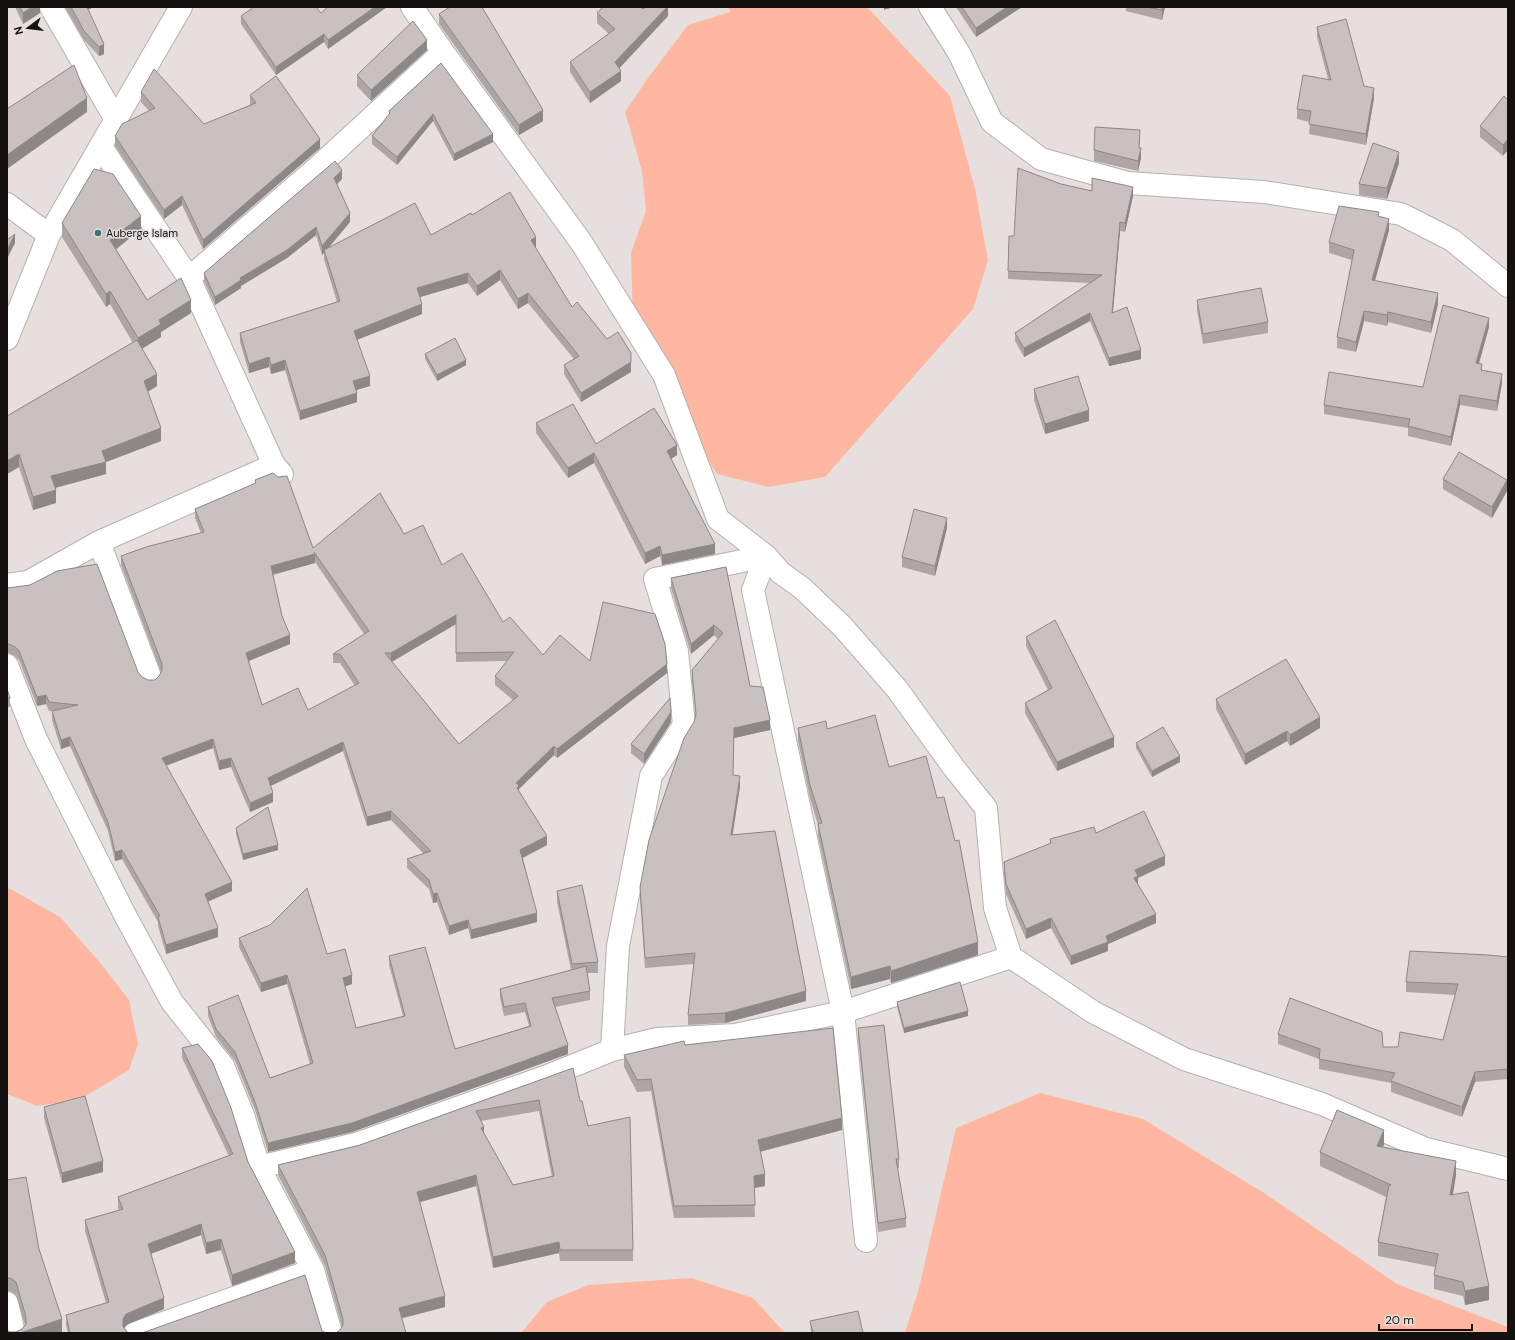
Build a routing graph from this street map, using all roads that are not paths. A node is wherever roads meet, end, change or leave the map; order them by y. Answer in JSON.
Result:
{"nodes":[{"id":1,"x":51,"y":7,"type":"edge"},
{"id":2,"x":182,"y":7,"type":"edge"},
{"id":3,"x":412,"y":7,"type":"edge"},
{"id":4,"x":930,"y":7,"type":"edge"},
{"id":5,"x":442,"y":52,"type":"junction"},
{"id":6,"x":116,"y":120,"type":"junction"},
{"id":7,"x":101,"y":147,"type":"junction"},
{"id":8,"x":7,"y":204,"type":"edge"},
{"id":9,"x":49,"y":235,"type":"junction"},
{"id":10,"x":189,"y":278,"type":"junction"},
{"id":11,"x":1508,"y":286,"type":"edge"},
{"id":12,"x":7,"y":339,"type":"edge"},
{"id":13,"x":99,"y":542,"type":"junction"},
{"id":14,"x":766,"y":556,"type":"junction"},
{"id":15,"x":7,"y":585,"type":"edge"},
{"id":16,"x":7,"y":665,"type":"edge"},
{"id":17,"x":150,"y":677,"type":"dead end"},
{"id":18,"x":1011,"y":957,"type":"junction"},
{"id":19,"x":843,"y":1012,"type":"junction"},
{"id":20,"x":612,"y":1050,"type":"junction"},
{"id":21,"x":259,"y":1167,"type":"junction"},
{"id":22,"x":1508,"y":1169,"type":"edge"},
{"id":23,"x":866,"y":1241,"type":"dead end"},
{"id":24,"x":313,"y":1270,"type":"junction"},
{"id":25,"x":7,"y":1303,"type":"edge"},
{"id":26,"x":14,"y":1333,"type":"edge"},
{"id":27,"x":135,"y":1333,"type":"edge"},
{"id":28,"x":331,"y":1333,"type":"edge"}],
"edges":[{"from":1,"to":6,"type":"street"},
{"from":2,"to":6,"type":"street"},
{"from":3,"to":5,"type":"street"},
{"from":4,"to":11,"type":"street"},
{"from":5,"to":10,"type":"street"},
{"from":5,"to":14,"type":"street"},
{"from":6,"to":7,"type":"street"},
{"from":7,"to":9,"type":"street"},
{"from":7,"to":10,"type":"street"},
{"from":8,"to":9,"type":"street"},
{"from":9,"to":12,"type":"street"},
{"from":10,"to":13,"type":"street"},
{"from":13,"to":15,"type":"street"},
{"from":13,"to":17,"type":"street"},
{"from":14,"to":18,"type":"street"},
{"from":14,"to":19,"type":"street"},
{"from":14,"to":20,"type":"street"},
{"from":16,"to":21,"type":"street"},
{"from":18,"to":19,"type":"street"},
{"from":18,"to":22,"type":"street"},
{"from":19,"to":20,"type":"street"},
{"from":19,"to":23,"type":"street"},
{"from":20,"to":21,"type":"street"},
{"from":21,"to":24,"type":"street"},
{"from":24,"to":27,"type":"street"},
{"from":24,"to":28,"type":"street"},
{"from":25,"to":26,"type":"street"}]}
